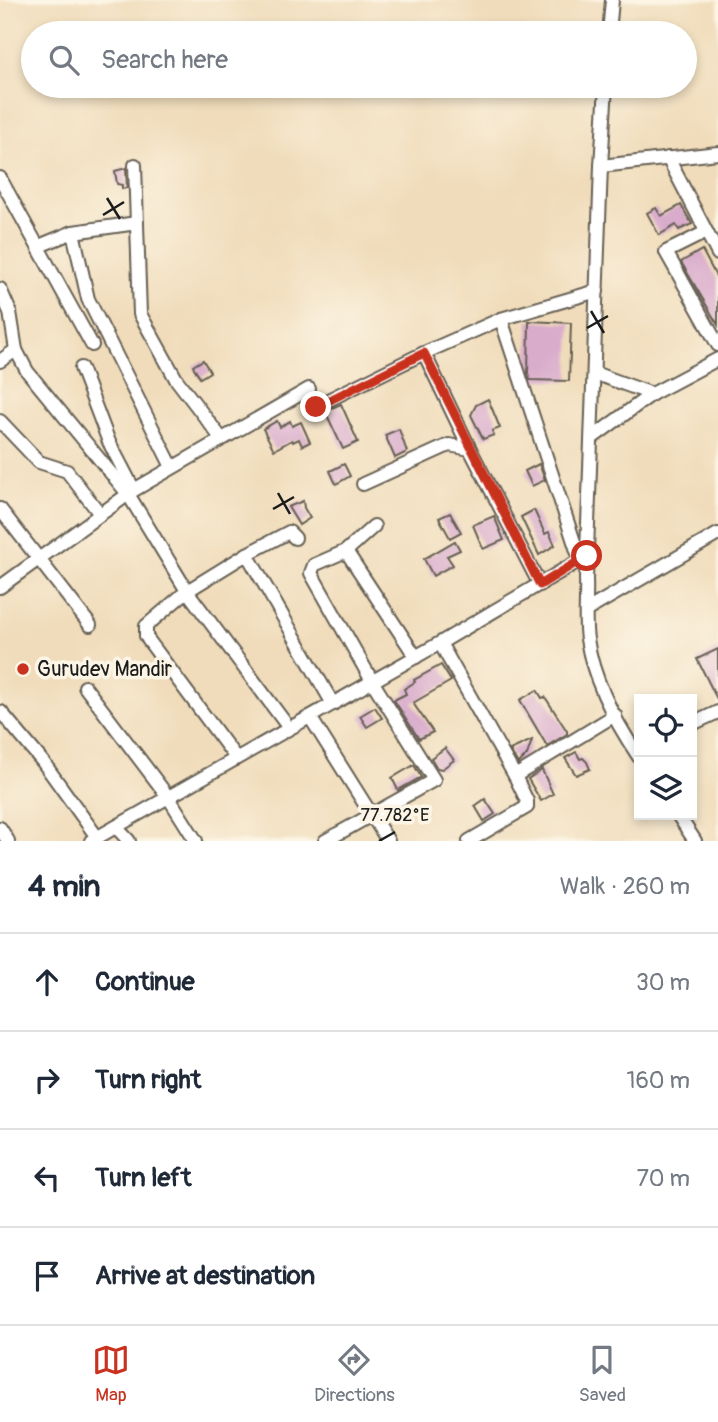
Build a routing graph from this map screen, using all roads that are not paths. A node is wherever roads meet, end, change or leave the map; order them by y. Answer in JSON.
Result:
{"nodes":[{"id":1,"x":612,"y":0,"type":"edge"},
{"id":2,"x":610,"y":21,"type":"edge"},
{"id":3,"x":605,"y":98,"type":"edge"},
{"id":4,"x":718,"y":153,"type":"edge"},
{"id":5,"x":668,"y":159,"type":"junction"},
{"id":6,"x":135,"y":165,"type":"dead end"},
{"id":7,"x":601,"y":166,"type":"junction"},
{"id":8,"x":0,"y":178,"type":"edge"},
{"id":9,"x":137,"y":223,"type":"junction"},
{"id":10,"x":74,"y":232,"type":"junction"},
{"id":11,"x":706,"y":232,"type":"junction"},
{"id":12,"x":38,"y":246,"type":"junction"},
{"id":13,"x":718,"y":254,"type":"edge"},
{"id":14,"x":0,"y":289,"type":"edge"},
{"id":15,"x":597,"y":291,"type":"junction"},
{"id":16,"x":501,"y":319,"type":"junction"},
{"id":17,"x":92,"y":345,"type":"dead end"},
{"id":18,"x":718,"y":345,"type":"edge"},
{"id":19,"x":16,"y":350,"type":"junction"},
{"id":20,"x":424,"y":353,"type":"junction"},
{"id":21,"x":718,"y":359,"type":"edge"},
{"id":22,"x":0,"y":361,"type":"edge"},
{"id":23,"x":81,"y":368,"type":"dead end"},
{"id":24,"x":594,"y":373,"type":"junction"},
{"id":25,"x":309,"y":389,"type":"dead end"},
{"id":26,"x":652,"y":394,"type":"junction"},
{"id":27,"x":316,"y":407,"type":"dead end"},
{"id":28,"x":0,"y":421,"type":"edge"},
{"id":29,"x":221,"y":438,"type":"junction"},
{"id":30,"x":592,"y":438,"type":"junction"},
{"id":31,"x":470,"y":449,"type":"junction"},
{"id":32,"x":172,"y":467,"type":"junction"},
{"id":33,"x":363,"y":484,"type":"dead end"},
{"id":34,"x":131,"y":492,"type":"junction"},
{"id":35,"x":0,"y":509,"type":"edge"},
{"id":36,"x":100,"y":514,"type":"junction"},
{"id":37,"x":374,"y":526,"type":"dead end"},
{"id":38,"x":718,"y":534,"type":"edge"},
{"id":39,"x":295,"y":538,"type":"dead end"},
{"id":40,"x":346,"y":551,"type":"junction"},
{"id":41,"x":247,"y":554,"type":"junction"},
{"id":42,"x":40,"y":558,"type":"junction"},
{"id":43,"x":583,"y":558,"type":"junction"},
{"id":44,"x":540,"y":585,"type":"junction"},
{"id":45,"x":0,"y":587,"type":"edge"},
{"id":46,"x":187,"y":591,"type":"junction"},
{"id":47,"x":587,"y":610,"type":"junction"},
{"id":48,"x":90,"y":625,"type":"dead end"},
{"id":49,"x":440,"y":643,"type":"junction"},
{"id":50,"x":415,"y":657,"type":"junction"},
{"id":51,"x":372,"y":681,"type":"junction"},
{"id":52,"x":85,"y":687,"type":"dead end"},
{"id":53,"x":333,"y":704,"type":"junction"},
{"id":54,"x":1,"y":712,"type":"edge"},
{"id":55,"x":718,"y":712,"type":"edge"},
{"id":56,"x":615,"y":716,"type":"junction"},
{"id":57,"x":310,"y":717,"type":"junction"},
{"id":58,"x":697,"y":722,"type":"edge"},
{"id":59,"x":289,"y":728,"type":"junction"},
{"id":60,"x":634,"y":747,"type":"edge"},
{"id":61,"x":236,"y":758,"type":"junction"},
{"id":62,"x":515,"y":776,"type":"junction"},
{"id":63,"x":169,"y":798,"type":"junction"},
{"id":64,"x":372,"y":816,"type":"junction"},
{"id":65,"x":681,"y":820,"type":"edge"},
{"id":66,"x":116,"y":827,"type":"junction"},
{"id":67,"x":0,"y":828,"type":"edge"},
{"id":68,"x":94,"y":839,"type":"edge"},
{"id":69,"x":9,"y":841,"type":"edge"},
{"id":70,"x":130,"y":841,"type":"edge"},
{"id":71,"x":196,"y":841,"type":"edge"},
{"id":72,"x":326,"y":841,"type":"edge"},
{"id":73,"x":388,"y":841,"type":"edge"},
{"id":74,"x":469,"y":841,"type":"edge"},
{"id":75,"x":695,"y":841,"type":"edge"}],
"edges":[{"from":1,"to":2,"type":"street"},
{"from":3,"to":7,"type":"street"},
{"from":4,"to":5,"type":"street"},
{"from":5,"to":7,"type":"street"},
{"from":5,"to":11,"type":"street"},
{"from":6,"to":9,"type":"street"},
{"from":7,"to":15,"type":"street"},
{"from":8,"to":12,"type":"street"},
{"from":9,"to":10,"type":"street"},
{"from":9,"to":29,"type":"street"},
{"from":10,"to":12,"type":"street"},
{"from":10,"to":32,"type":"street"},
{"from":11,"to":13,"type":"street"},
{"from":11,"to":18,"type":"street"},
{"from":12,"to":17,"type":"street"},
{"from":14,"to":19,"type":"street"},
{"from":15,"to":16,"type":"street"},
{"from":15,"to":24,"type":"street"},
{"from":16,"to":20,"type":"street"},
{"from":16,"to":43,"type":"street"},
{"from":19,"to":22,"type":"street"},
{"from":19,"to":34,"type":"street"},
{"from":20,"to":27,"type":"street"},
{"from":20,"to":31,"type":"street"},
{"from":21,"to":26,"type":"street"},
{"from":23,"to":34,"type":"street"},
{"from":24,"to":26,"type":"street"},
{"from":24,"to":30,"type":"street"},
{"from":25,"to":29,"type":"street"},
{"from":26,"to":30,"type":"street"},
{"from":28,"to":36,"type":"street"},
{"from":29,"to":32,"type":"street"},
{"from":30,"to":43,"type":"street"},
{"from":31,"to":33,"type":"street"},
{"from":31,"to":44,"type":"street"},
{"from":32,"to":34,"type":"street"},
{"from":34,"to":36,"type":"street"},
{"from":34,"to":46,"type":"street"},
{"from":35,"to":42,"type":"street"},
{"from":36,"to":42,"type":"street"},
{"from":37,"to":40,"type":"street"},
{"from":38,"to":47,"type":"street"},
{"from":39,"to":41,"type":"street"},
{"from":40,"to":50,"type":"street"},
{"from":40,"to":51,"type":"street"},
{"from":41,"to":46,"type":"street"},
{"from":41,"to":53,"type":"street"},
{"from":42,"to":45,"type":"street"},
{"from":42,"to":48,"type":"street"},
{"from":43,"to":44,"type":"street"},
{"from":43,"to":47,"type":"street"},
{"from":44,"to":49,"type":"street"},
{"from":46,"to":59,"type":"street"},
{"from":46,"to":61,"type":"street"},
{"from":47,"to":56,"type":"street"},
{"from":49,"to":50,"type":"street"},
{"from":49,"to":62,"type":"street"},
{"from":50,"to":51,"type":"street"},
{"from":51,"to":53,"type":"street"},
{"from":51,"to":64,"type":"street"},
{"from":52,"to":63,"type":"street"},
{"from":53,"to":57,"type":"street"},
{"from":54,"to":68,"type":"street"},
{"from":55,"to":58,"type":"street"},
{"from":56,"to":60,"type":"street"},
{"from":56,"to":62,"type":"street"},
{"from":57,"to":59,"type":"street"},
{"from":57,"to":64,"type":"street"},
{"from":59,"to":61,"type":"street"},
{"from":61,"to":63,"type":"street"},
{"from":62,"to":74,"type":"street"},
{"from":63,"to":66,"type":"street"},
{"from":63,"to":71,"type":"street"},
{"from":64,"to":72,"type":"street"},
{"from":64,"to":73,"type":"street"},
{"from":65,"to":75,"type":"street"},
{"from":66,"to":68,"type":"street"},
{"from":66,"to":70,"type":"street"},
{"from":67,"to":69,"type":"street"}]}
